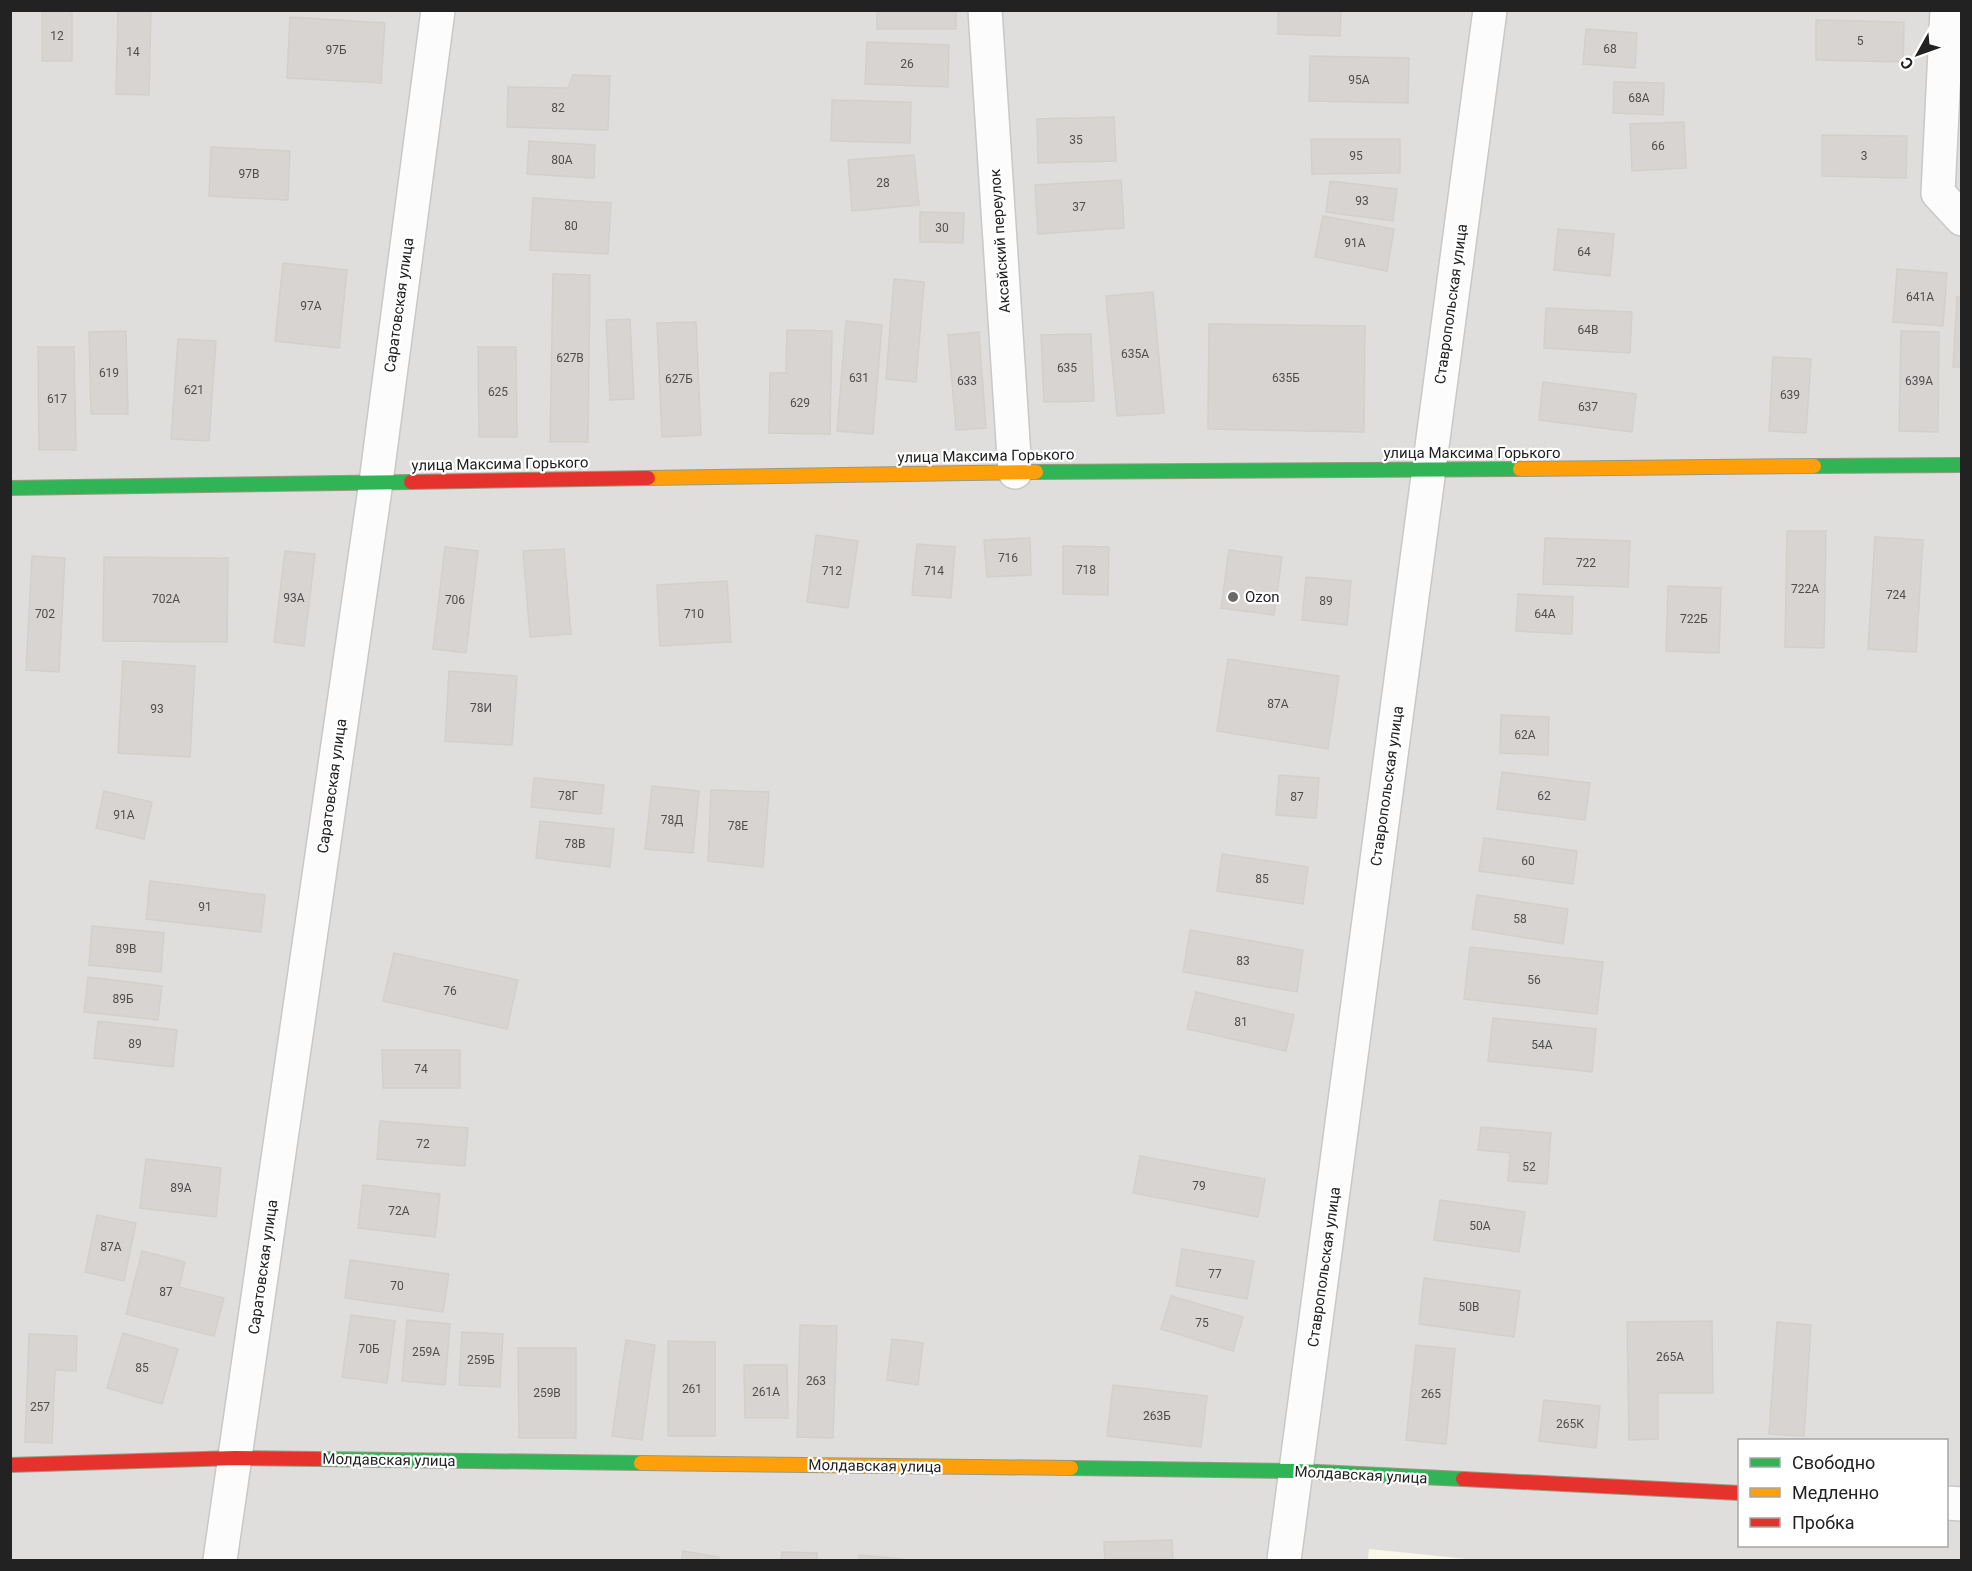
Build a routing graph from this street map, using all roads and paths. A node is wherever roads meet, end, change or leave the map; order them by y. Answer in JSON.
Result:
{"nodes":[{"id":1,"x":438,"y":10,"type":"edge"},
{"id":2,"x":985,"y":10,"type":"edge"},
{"id":3,"x":1490,"y":10,"type":"edge"},
{"id":4,"x":1947,"y":10,"type":"edge"},
{"id":5,"x":1962,"y":219,"type":"edge"},
{"id":6,"x":1962,"y":465,"type":"edge"},
{"id":7,"x":1429,"y":470,"type":"junction"},
{"id":8,"x":1015,"y":472,"type":"junction"},
{"id":9,"x":376,"y":482,"type":"junction"},
{"id":10,"x":10,"y":488,"type":"edge"},
{"id":11,"x":235,"y":1458,"type":"junction"},
{"id":12,"x":10,"y":1465,"type":"edge"},
{"id":13,"x":1297,"y":1471,"type":"junction"},
{"id":14,"x":1738,"y":1493,"type":"edge"},
{"id":15,"x":220,"y":1560,"type":"edge"},
{"id":16,"x":1284,"y":1560,"type":"edge"}],
"edges":[{"from":1,"to":9,"type":"street","name":"Саратовская улица"},
{"from":2,"to":8,"type":"street","name":"Аксайский переулок"},
{"from":3,"to":7,"type":"street","name":"Ставропольская улица"},
{"from":4,"to":5,"type":"street"},
{"from":6,"to":7,"type":"main road","name":"улица Максима Горького"},
{"from":7,"to":8,"type":"main road","name":"улица Максима Горького"},
{"from":7,"to":13,"type":"street","name":"Ставропольская улица"},
{"from":8,"to":9,"type":"main road","name":"улица Максима Горького"},
{"from":9,"to":10,"type":"main road","name":"улица Максима Горького"},
{"from":9,"to":11,"type":"street","name":"Саратовская улица"},
{"from":11,"to":12,"type":"main road","name":"Молдавская улица"},
{"from":11,"to":13,"type":"main road","name":"Молдавская улица"},
{"from":11,"to":15,"type":"street","name":"Саратовская улица"},
{"from":13,"to":14,"type":"main road","name":"Молдавская улица"},
{"from":13,"to":16,"type":"street","name":"Ставропольская улица"}]}
